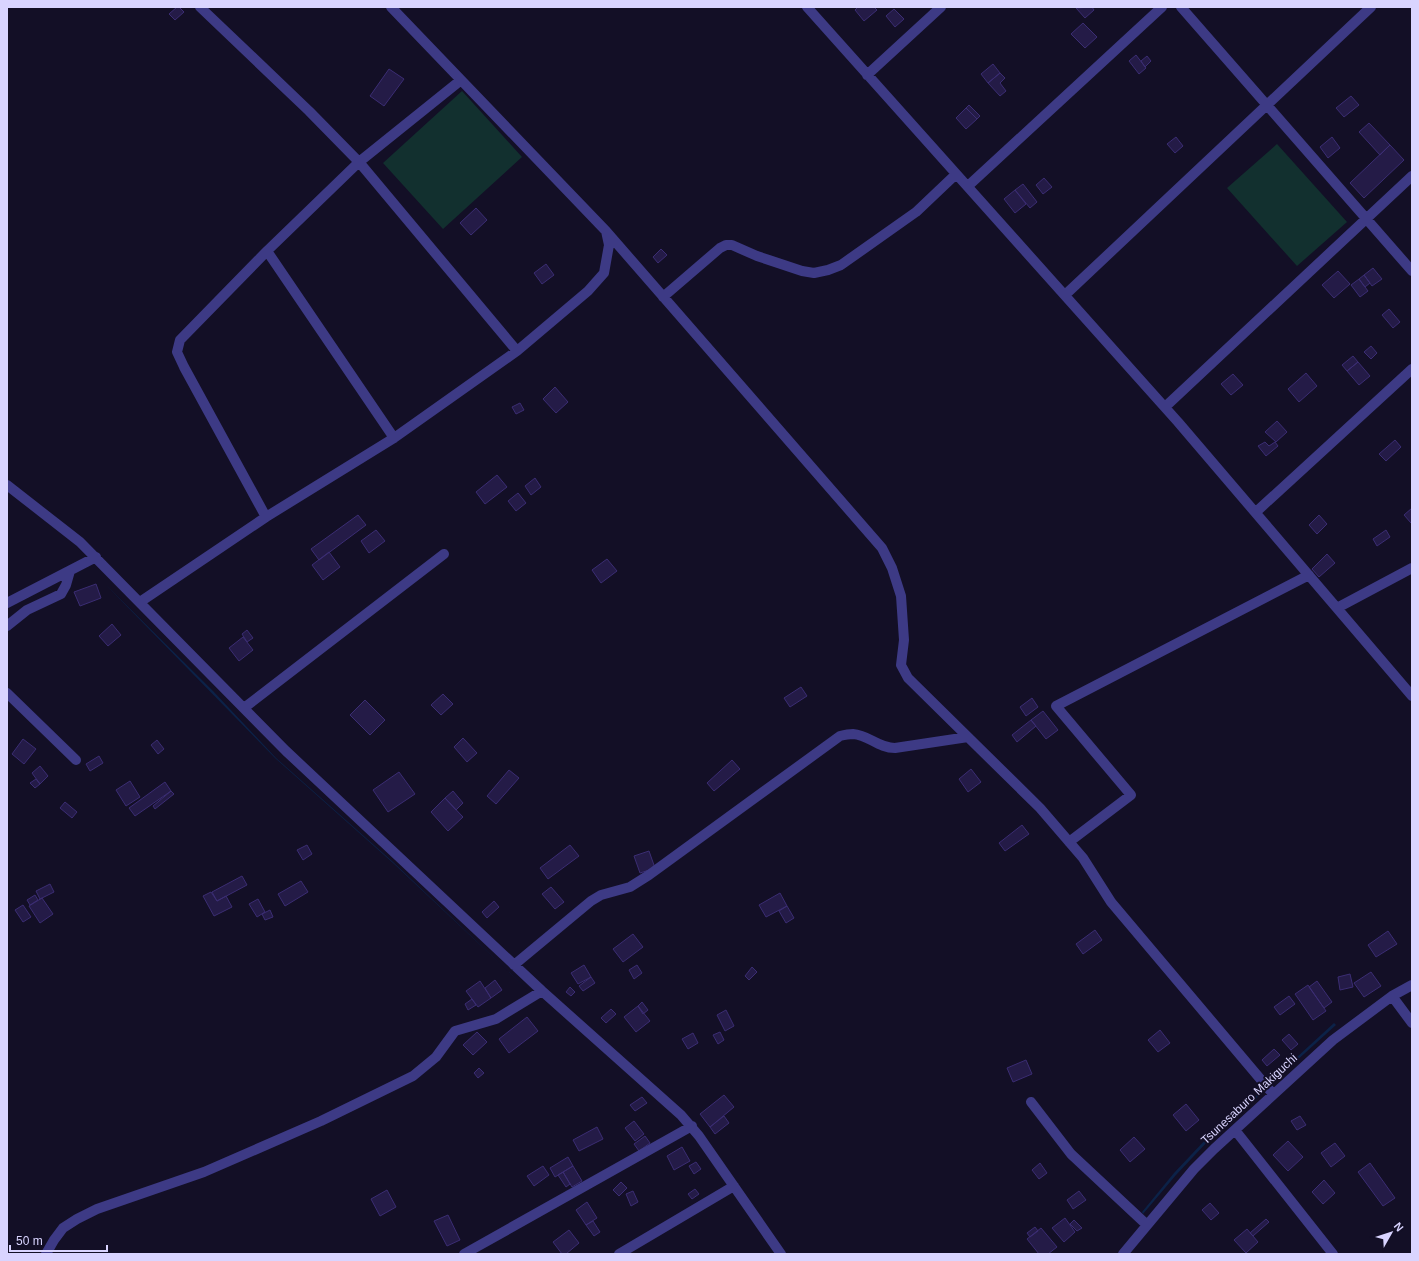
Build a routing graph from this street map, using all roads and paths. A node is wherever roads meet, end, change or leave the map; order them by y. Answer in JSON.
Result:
{"nodes":[{"id":1,"x":200,"y":7,"type":"edge"},
{"id":2,"x":391,"y":7,"type":"edge"},
{"id":3,"x":806,"y":7,"type":"edge"},
{"id":4,"x":940,"y":7,"type":"edge"},
{"id":5,"x":1162,"y":7,"type":"edge"},
{"id":6,"x":1181,"y":7,"type":"edge"},
{"id":7,"x":1371,"y":7,"type":"edge"},
{"id":8,"x":867,"y":75,"type":"junction"},
{"id":9,"x":461,"y":80,"type":"junction"},
{"id":10,"x":1267,"y":106,"type":"junction"},
{"id":11,"x":359,"y":162,"type":"junction"},
{"id":12,"x":956,"y":174,"type":"junction"},
{"id":13,"x":1412,"y":176,"type":"edge"},
{"id":14,"x":968,"y":186,"type":"junction"},
{"id":15,"x":1366,"y":219,"type":"junction"},
{"id":16,"x":606,"y":231,"type":"junction"},
{"id":17,"x":267,"y":251,"type":"junction"},
{"id":18,"x":1412,"y":271,"type":"edge"},
{"id":19,"x":1065,"y":295,"type":"junction"},
{"id":20,"x":663,"y":297,"type":"junction"},
{"id":21,"x":517,"y":351,"type":"junction"},
{"id":22,"x":1412,"y":370,"type":"edge"},
{"id":23,"x":1165,"y":407,"type":"junction"},
{"id":24,"x":394,"y":438,"type":"junction"},
{"id":25,"x":7,"y":485,"type":"edge"},
{"id":26,"x":1256,"y":512,"type":"junction"},
{"id":27,"x":266,"y":517,"type":"junction"},
{"id":28,"x":444,"y":554,"type":"dead end"},
{"id":29,"x":96,"y":557,"type":"junction"},
{"id":30,"x":1412,"y":568,"type":"edge"},
{"id":31,"x":70,"y":571,"type":"junction"},
{"id":32,"x":1309,"y":575,"type":"junction"},
{"id":33,"x":140,"y":602,"type":"junction"},
{"id":34,"x":7,"y":603,"type":"edge"},
{"id":35,"x":1337,"y":608,"type":"junction"},
{"id":36,"x":7,"y":626,"type":"edge"},
{"id":37,"x":7,"y":693,"type":"edge"},
{"id":38,"x":1412,"y":696,"type":"edge"},
{"id":39,"x":244,"y":708,"type":"junction"},
{"id":40,"x":968,"y":737,"type":"junction"},
{"id":41,"x":76,"y":760,"type":"dead end"},
{"id":42,"x":1069,"y":842,"type":"junction"},
{"id":43,"x":514,"y":965,"type":"junction"},
{"id":44,"x":1412,"y":985,"type":"edge"},
{"id":45,"x":542,"y":991,"type":"junction"},
{"id":46,"x":1392,"y":996,"type":"junction"},
{"id":47,"x":1412,"y":1023,"type":"edge"},
{"id":48,"x":1273,"y":1094,"type":"junction"},
{"id":49,"x":1031,"y":1102,"type":"dead end"},
{"id":50,"x":692,"y":1126,"type":"junction"},
{"id":51,"x":1235,"y":1130,"type":"junction"},
{"id":52,"x":734,"y":1186,"type":"junction"},
{"id":53,"x":1147,"y":1225,"type":"junction"},
{"id":54,"x":46,"y":1254,"type":"edge"},
{"id":55,"x":464,"y":1254,"type":"edge"},
{"id":56,"x":619,"y":1254,"type":"edge"},
{"id":57,"x":781,"y":1254,"type":"edge"},
{"id":58,"x":1123,"y":1254,"type":"edge"},
{"id":59,"x":1333,"y":1254,"type":"edge"}],
"edges":[{"from":1,"to":11,"type":"street"},
{"from":2,"to":9,"type":"street"},
{"from":3,"to":8,"type":"street"},
{"from":4,"to":8,"type":"street"},
{"from":5,"to":14,"type":"street"},
{"from":6,"to":10,"type":"street"},
{"from":7,"to":10,"type":"street"},
{"from":8,"to":12,"type":"street"},
{"from":9,"to":11,"type":"street"},
{"from":9,"to":16,"type":"street"},
{"from":10,"to":15,"type":"street"},
{"from":10,"to":19,"type":"street"},
{"from":11,"to":17,"type":"street"},
{"from":11,"to":21,"type":"street"},
{"from":12,"to":14,"type":"street"},
{"from":12,"to":20,"type":"street"},
{"from":13,"to":15,"type":"street"},
{"from":14,"to":19,"type":"street"},
{"from":15,"to":18,"type":"street"},
{"from":15,"to":23,"type":"street"},
{"from":16,"to":20,"type":"street"},
{"from":16,"to":21,"type":"street"},
{"from":17,"to":24,"type":"street"},
{"from":17,"to":27,"type":"street"},
{"from":19,"to":23,"type":"street"},
{"from":20,"to":40,"type":"street"},
{"from":21,"to":24,"type":"street"},
{"from":22,"to":26,"type":"street"},
{"from":23,"to":26,"type":"street"},
{"from":24,"to":27,"type":"street"},
{"from":25,"to":29,"type":"street"},
{"from":26,"to":32,"type":"street"},
{"from":27,"to":33,"type":"street"},
{"from":28,"to":39,"type":"street"},
{"from":29,"to":31,"type":"street"},
{"from":29,"to":33,"type":"street"},
{"from":30,"to":35,"type":"street"},
{"from":31,"to":34,"type":"street"},
{"from":31,"to":36,"type":"street"},
{"from":32,"to":35,"type":"street"},
{"from":32,"to":42,"type":"street"},
{"from":33,"to":39,"type":"street"},
{"from":35,"to":38,"type":"street"},
{"from":37,"to":41,"type":"street"},
{"from":39,"to":43,"type":"street"},
{"from":40,"to":42,"type":"street"},
{"from":40,"to":43,"type":"street"},
{"from":42,"to":48,"type":"street"},
{"from":43,"to":45,"type":"street"},
{"from":44,"to":46,"type":"street","name":"Tsunesaburo Makiguchi"},
{"from":45,"to":50,"type":"street"},
{"from":45,"to":54,"type":"street"},
{"from":46,"to":47,"type":"street"},
{"from":46,"to":48,"type":"street","name":"Tsunesaburo Makiguchi"},
{"from":48,"to":51,"type":"street","name":"Tsunesaburo Makiguchi"},
{"from":49,"to":53,"type":"street"},
{"from":50,"to":52,"type":"street"},
{"from":50,"to":55,"type":"street"},
{"from":51,"to":53,"type":"street","name":"Tsunesaburo Makiguchi"},
{"from":51,"to":59,"type":"street"},
{"from":52,"to":56,"type":"street"},
{"from":52,"to":57,"type":"street"},
{"from":53,"to":58,"type":"street","name":"Tsunesaburo Makiguchi"}]}
